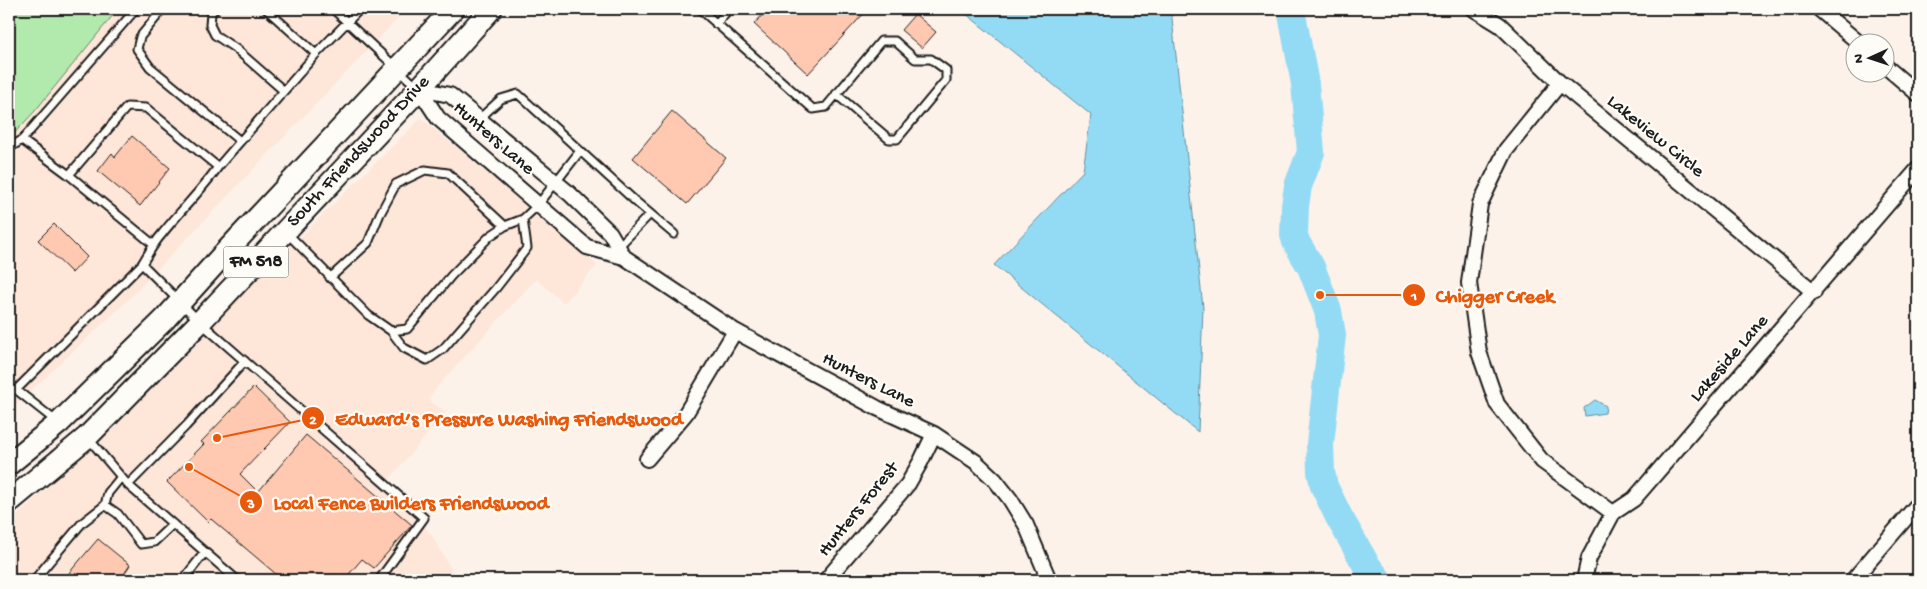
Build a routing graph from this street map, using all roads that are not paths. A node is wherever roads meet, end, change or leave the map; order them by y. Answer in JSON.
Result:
{"nodes":[{"id":1,"x":136,"y":9,"type":"edge"},
{"id":2,"x":215,"y":9,"type":"edge"},
{"id":3,"x":260,"y":9,"type":"edge"},
{"id":4,"x":333,"y":9,"type":"edge"},
{"id":5,"x":360,"y":9,"type":"edge"},
{"id":6,"x":453,"y":9,"type":"edge"},
{"id":7,"x":492,"y":9,"type":"edge"},
{"id":8,"x":700,"y":9,"type":"edge"},
{"id":9,"x":729,"y":9,"type":"edge"},
{"id":10,"x":1474,"y":9,"type":"edge"},
{"id":11,"x":1819,"y":9,"type":"edge"},
{"id":12,"x":267,"y":10,"type":"edge"},
{"id":13,"x":159,"y":14,"type":"dead end"},
{"id":14,"x":348,"y":22,"type":"junction"},
{"id":15,"x":716,"y":24,"type":"junction"},
{"id":16,"x":1846,"y":32,"type":"edge"},
{"id":17,"x":316,"y":54,"type":"junction"},
{"id":18,"x":399,"y":68,"type":"junction"},
{"id":19,"x":1894,"y":74,"type":"edge"},
{"id":20,"x":1560,"y":83,"type":"junction"},
{"id":21,"x":419,"y":89,"type":"junction"},
{"id":22,"x":284,"y":91,"type":"junction"},
{"id":23,"x":836,"y":94,"type":"junction"},
{"id":24,"x":1918,"y":94,"type":"edge"},
{"id":25,"x":479,"y":119,"type":"junction"},
{"id":26,"x":22,"y":140,"type":"junction"},
{"id":27,"x":240,"y":141,"type":"junction"},
{"id":28,"x":9,"y":148,"type":"edge"},
{"id":29,"x":580,"y":151,"type":"junction"},
{"id":30,"x":218,"y":167,"type":"junction"},
{"id":31,"x":1918,"y":169,"type":"edge"},
{"id":32,"x":69,"y":175,"type":"junction"},
{"id":33,"x":555,"y":182,"type":"junction"},
{"id":34,"x":538,"y":205,"type":"junction"},
{"id":35,"x":650,"y":214,"type":"junction"},
{"id":36,"x":523,"y":219,"type":"junction"},
{"id":37,"x":505,"y":226,"type":"junction"},
{"id":38,"x":284,"y":231,"type":"junction"},
{"id":39,"x":674,"y":234,"type":"dead end"},
{"id":40,"x":154,"y":245,"type":"junction"},
{"id":41,"x":621,"y":252,"type":"junction"},
{"id":42,"x":142,"y":264,"type":"junction"},
{"id":43,"x":330,"y":278,"type":"junction"},
{"id":44,"x":1814,"y":292,"type":"junction"},
{"id":45,"x":180,"y":302,"type":"junction"},
{"id":46,"x":200,"y":322,"type":"junction"},
{"id":47,"x":391,"y":330,"type":"junction"},
{"id":48,"x":735,"y":331,"type":"junction"},
{"id":49,"x":245,"y":361,"type":"junction"},
{"id":50,"x":9,"y":384,"type":"edge"},
{"id":51,"x":16,"y":390,"type":"junction"},
{"id":52,"x":59,"y":423,"type":"junction"},
{"id":53,"x":934,"y":434,"type":"junction"},
{"id":54,"x":87,"y":437,"type":"junction"},
{"id":55,"x":647,"y":459,"type":"dead end"},
{"id":56,"x":9,"y":464,"type":"edge"},
{"id":57,"x":121,"y":477,"type":"junction"},
{"id":58,"x":128,"y":485,"type":"junction"},
{"id":59,"x":9,"y":502,"type":"edge"},
{"id":60,"x":1918,"y":504,"type":"edge"},
{"id":61,"x":105,"y":505,"type":"junction"},
{"id":62,"x":1613,"y":513,"type":"junction"},
{"id":63,"x":173,"y":524,"type":"junction"},
{"id":64,"x":205,"y":552,"type":"junction"},
{"id":65,"x":34,"y":580,"type":"edge"},
{"id":66,"x":183,"y":580,"type":"edge"},
{"id":67,"x":236,"y":580,"type":"edge"},
{"id":68,"x":379,"y":580,"type":"edge"},
{"id":69,"x":826,"y":580,"type":"edge"},
{"id":70,"x":1049,"y":580,"type":"edge"},
{"id":71,"x":1584,"y":580,"type":"edge"},
{"id":72,"x":1853,"y":580,"type":"edge"}],
"edges":[{"from":1,"to":26,"type":"lane"},
{"from":2,"to":22,"type":"lane"},
{"from":3,"to":12,"type":"lane"},
{"from":4,"to":14,"type":"lane"},
{"from":5,"to":14,"type":"lane"},
{"from":6,"to":18,"type":"main road","name":"South Friendswood Drive","number":"FM 518"},
{"from":7,"to":21,"type":"main road","name":"South Friendswood Drive","number":"FM 518"},
{"from":8,"to":15,"type":"lane"},
{"from":9,"to":15,"type":"lane"},
{"from":10,"to":20,"type":"street","name":"Lakeview Circle"},
{"from":11,"to":16,"type":"street"},
{"from":12,"to":17,"type":"lane"},
{"from":13,"to":27,"type":"lane"},
{"from":14,"to":17,"type":"lane"},
{"from":14,"to":18,"type":"lane"},
{"from":15,"to":23,"type":"lane"},
{"from":17,"to":22,"type":"lane"},
{"from":18,"to":21,"type":"lane"},
{"from":18,"to":45,"type":"main road","name":"South Friendswood Drive","number":"FM 518"},
{"from":19,"to":24,"type":"street"},
{"from":20,"to":44,"type":"street","name":"Lakeview Circle"},
{"from":20,"to":62,"type":"street"},
{"from":21,"to":25,"type":"street","name":"Hunters Lane"},
{"from":21,"to":34,"type":"street","name":"Hunters Lane"},
{"from":21,"to":38,"type":"main road","name":"South Friendswood Drive","number":"FM 518"},
{"from":22,"to":27,"type":"lane"},
{"from":23,"to":23,"type":"lane"},
{"from":25,"to":29,"type":"lane"},
{"from":25,"to":33,"type":"street","name":"Hunters Lane"},
{"from":26,"to":28,"type":"lane"},
{"from":26,"to":32,"type":"lane"},
{"from":27,"to":30,"type":"lane"},
{"from":29,"to":33,"type":"lane"},
{"from":29,"to":35,"type":"lane"},
{"from":30,"to":32,"type":"lane"},
{"from":30,"to":40,"type":"lane"},
{"from":31,"to":44,"type":"street","name":"Lakeside Lane"},
{"from":32,"to":40,"type":"lane"},
{"from":33,"to":34,"type":"lane"},
{"from":33,"to":41,"type":"street","name":"Hunters Lane"},
{"from":34,"to":36,"type":"lane"},
{"from":34,"to":41,"type":"street","name":"Hunters Lane"},
{"from":35,"to":39,"type":"lane"},
{"from":35,"to":41,"type":"lane"},
{"from":36,"to":37,"type":"lane"},
{"from":36,"to":47,"type":"lane"},
{"from":37,"to":43,"type":"lane"},
{"from":37,"to":47,"type":"lane"},
{"from":38,"to":43,"type":"lane"},
{"from":38,"to":46,"type":"main road","name":"South Friendswood Drive","number":"FM 518"},
{"from":40,"to":42,"type":"lane"},
{"from":41,"to":48,"type":"street","name":"Hunters Lane"},
{"from":42,"to":45,"type":"lane"},
{"from":42,"to":51,"type":"lane"},
{"from":43,"to":47,"type":"lane"},
{"from":44,"to":62,"type":"street","name":"Lakeside Lane"},
{"from":45,"to":46,"type":"lane"},
{"from":45,"to":52,"type":"main road","name":"South Friendswood Drive","number":"FM 518"},
{"from":46,"to":49,"type":"lane"},
{"from":46,"to":54,"type":"main road","name":"South Friendswood Drive","number":"FM 518"},
{"from":48,"to":53,"type":"street","name":"Hunters Lane"},
{"from":48,"to":55,"type":"street"},
{"from":49,"to":58,"type":"lane"},
{"from":49,"to":68,"type":"lane"},
{"from":50,"to":51,"type":"lane"},
{"from":51,"to":52,"type":"lane"},
{"from":52,"to":56,"type":"main road","name":"South Friendswood Drive","number":"FM 518"},
{"from":53,"to":69,"type":"street","name":"Hunters Forest"},
{"from":53,"to":70,"type":"street","name":"Hunters Lane"},
{"from":54,"to":57,"type":"lane"},
{"from":54,"to":59,"type":"main road","name":"South Friendswood Drive","number":"FM 518"},
{"from":57,"to":58,"type":"lane"},
{"from":57,"to":61,"type":"lane"},
{"from":58,"to":63,"type":"lane"},
{"from":60,"to":72,"type":"street"},
{"from":61,"to":63,"type":"lane"},
{"from":61,"to":65,"type":"lane"},
{"from":62,"to":71,"type":"street","name":"Lakeside Lane"},
{"from":63,"to":64,"type":"lane"},
{"from":64,"to":66,"type":"lane"},
{"from":64,"to":67,"type":"lane"}]}
